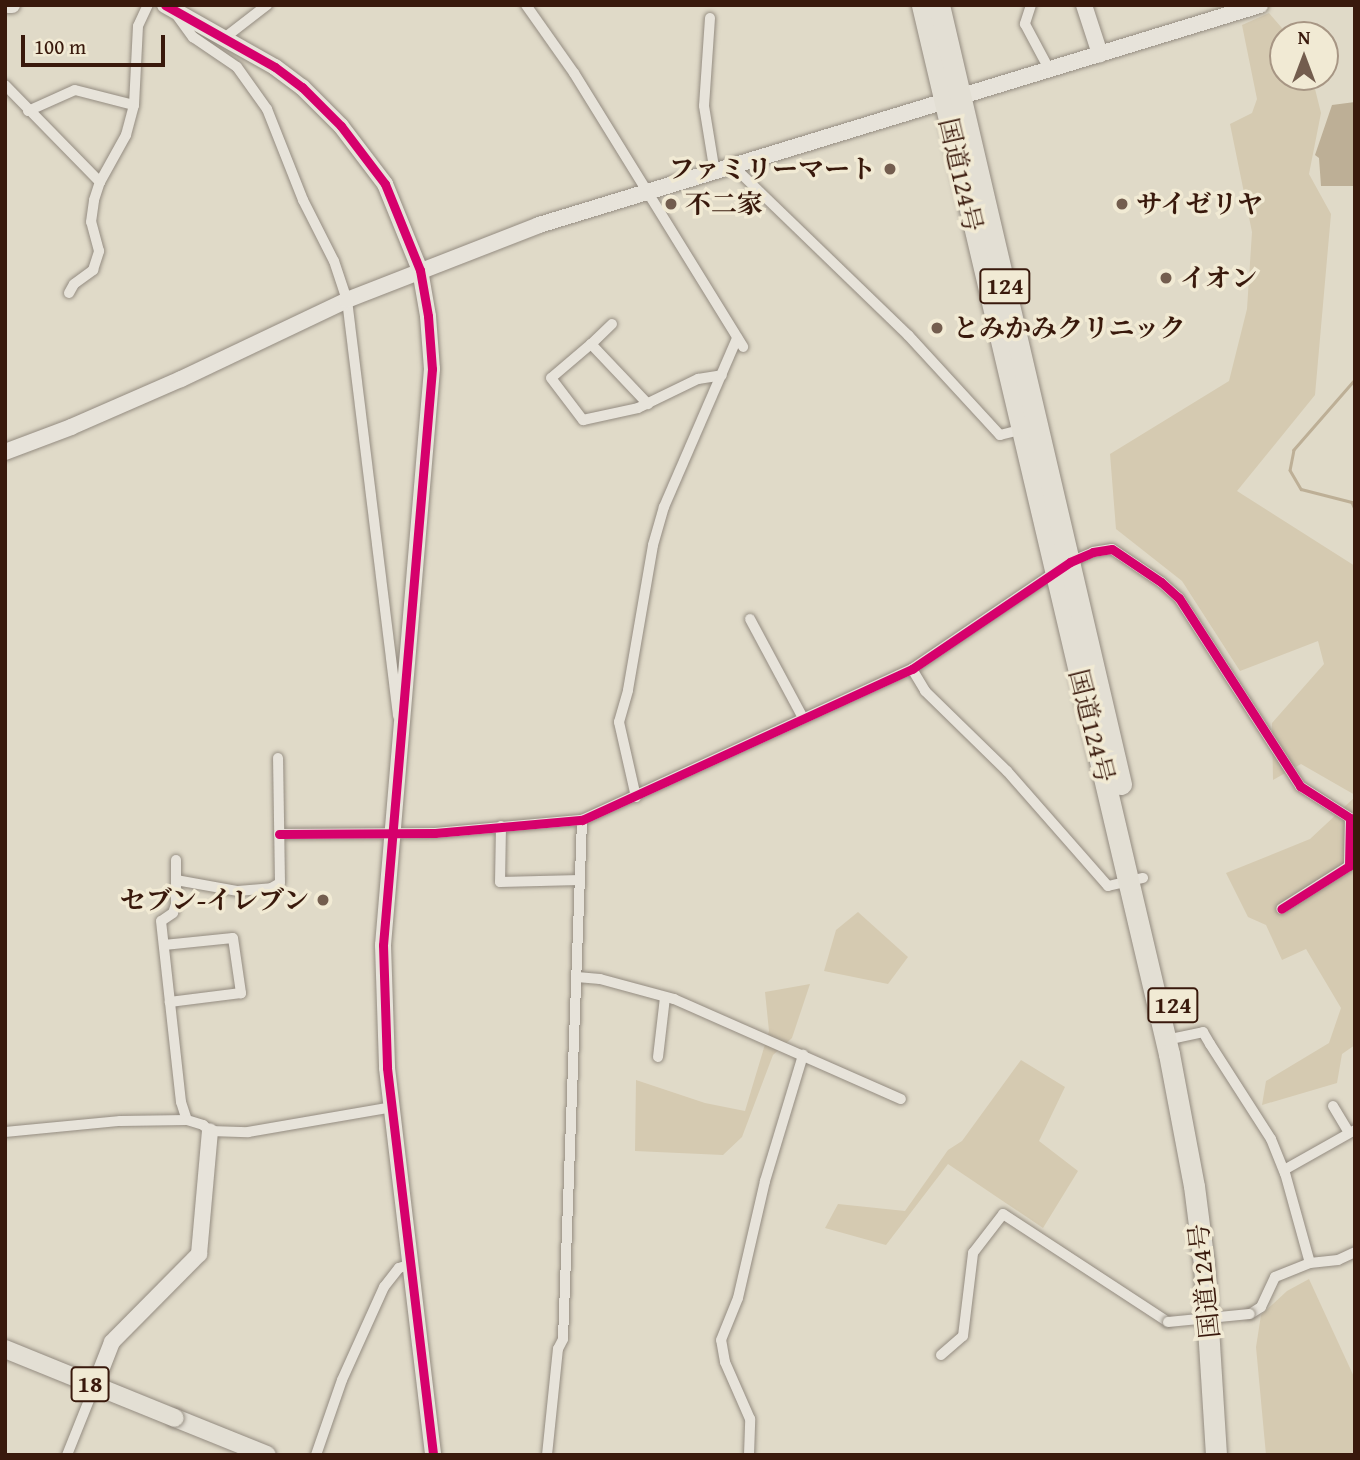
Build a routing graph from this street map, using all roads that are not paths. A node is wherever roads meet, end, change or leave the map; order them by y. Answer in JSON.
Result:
{"nodes":[{"id":1,"x":10,"y":5,"type":"edge"},
{"id":2,"x":148,"y":5,"type":"edge"},
{"id":3,"x":267,"y":5,"type":"edge"},
{"id":4,"x":527,"y":5,"type":"edge"},
{"id":5,"x":922,"y":5,"type":"edge"},
{"id":6,"x":939,"y":5,"type":"edge"},
{"id":7,"x":1031,"y":5,"type":"edge"},
{"id":8,"x":1084,"y":5,"type":"edge"},
{"id":9,"x":1260,"y":5,"type":"edge"},
{"id":10,"x":169,"y":7,"type":"edge"},
{"id":11,"x":5,"y":14,"type":"edge"},
{"id":12,"x":710,"y":18,"type":"dead end"},
{"id":13,"x":223,"y":39,"type":"junction"},
{"id":14,"x":1100,"y":54,"type":"junction"},
{"id":15,"x":1049,"y":69,"type":"junction"},
{"id":16,"x":5,"y":85,"type":"edge"},
{"id":17,"x":953,"y":100,"type":"junction"},
{"id":18,"x":134,"y":105,"type":"junction"},
{"id":19,"x":28,"y":111,"type":"junction"},
{"id":20,"x":734,"y":167,"type":"junction"},
{"id":21,"x":715,"y":173,"type":"junction"},
{"id":22,"x":100,"y":182,"type":"junction"},
{"id":23,"x":646,"y":193,"type":"junction"},
{"id":24,"x":420,"y":271,"type":"junction"},
{"id":25,"x":69,"y":293,"type":"dead end"},
{"id":26,"x":347,"y":300,"type":"junction"},
{"id":27,"x":612,"y":324,"type":"dead end"},
{"id":28,"x":591,"y":344,"type":"junction"},
{"id":29,"x":722,"y":374,"type":"junction"},
{"id":30,"x":648,"y":404,"type":"junction"},
{"id":31,"x":1030,"y":427,"type":"junction"},
{"id":32,"x":5,"y":452,"type":"edge"},
{"id":33,"x":1063,"y":566,"type":"junction"},
{"id":34,"x":750,"y":619,"type":"dead end"},
{"id":35,"x":912,"y":669,"type":"junction"},
{"id":36,"x":803,"y":718,"type":"junction"},
{"id":37,"x":400,"y":722,"type":"junction"},
{"id":38,"x":278,"y":758,"type":"dead end"},
{"id":39,"x":636,"y":797,"type":"junction"},
{"id":40,"x":582,"y":820,"type":"junction"},
{"id":41,"x":501,"y":826,"type":"junction"},
{"id":42,"x":279,"y":834,"type":"junction"},
{"id":43,"x":391,"y":834,"type":"junction"},
{"id":44,"x":177,"y":860,"type":"dead end"},
{"id":45,"x":176,"y":880,"type":"junction"},
{"id":46,"x":580,"y":880,"type":"junction"},
{"id":47,"x":1136,"y":880,"type":"junction"},
{"id":48,"x":1281,"y":909,"type":"dead end"},
{"id":49,"x":164,"y":946,"type":"junction"},
{"id":50,"x":577,"y":977,"type":"junction"},
{"id":51,"x":665,"y":997,"type":"junction"},
{"id":52,"x":170,"y":1002,"type":"junction"},
{"id":53,"x":1173,"y":1038,"type":"junction"},
{"id":54,"x":803,"y":1055,"type":"junction"},
{"id":55,"x":658,"y":1057,"type":"dead end"},
{"id":56,"x":901,"y":1099,"type":"dead end"},
{"id":57,"x":393,"y":1107,"type":"junction"},
{"id":58,"x":1333,"y":1107,"type":"dead end"},
{"id":59,"x":187,"y":1120,"type":"junction"},
{"id":60,"x":210,"y":1131,"type":"junction"},
{"id":61,"x":5,"y":1132,"type":"edge"},
{"id":62,"x":1352,"y":1132,"type":"edge"},
{"id":63,"x":1284,"y":1170,"type":"junction"},
{"id":64,"x":1355,"y":1252,"type":"edge"},
{"id":65,"x":1310,"y":1264,"type":"junction"},
{"id":66,"x":408,"y":1265,"type":"junction"},
{"id":67,"x":5,"y":1349,"type":"edge"},
{"id":68,"x":940,"y":1355,"type":"dead end"},
{"id":69,"x":94,"y":1388,"type":"joint"},
{"id":70,"x":67,"y":1455,"type":"edge"},
{"id":71,"x":267,"y":1455,"type":"edge"},
{"id":72,"x":316,"y":1455,"type":"edge"},
{"id":73,"x":433,"y":1455,"type":"edge"},
{"id":74,"x":547,"y":1455,"type":"edge"},
{"id":75,"x":749,"y":1455,"type":"edge"},
{"id":76,"x":1216,"y":1455,"type":"edge"},
{"id":77,"x":1230,"y":1455,"type":"edge"}],
"edges":[{"from":1,"to":11,"type":"street"},
{"from":2,"to":18,"type":"street"},
{"from":3,"to":13,"type":"street"},
{"from":4,"to":23,"type":"street"},
{"from":5,"to":17,"type":"highway","name":"国道124号","number":"124"},
{"from":6,"to":17,"type":"highway","name":"国道124号","number":"124"},
{"from":7,"to":15,"type":"street"},
{"from":8,"to":14,"type":"street"},
{"from":9,"to":14,"type":"street"},
{"from":10,"to":13,"type":"street"},
{"from":10,"to":26,"type":"street"},
{"from":12,"to":21,"type":"street"},
{"from":13,"to":24,"type":"street"},
{"from":14,"to":15,"type":"street"},
{"from":15,"to":17,"type":"street"},
{"from":16,"to":19,"type":"street"},
{"from":17,"to":20,"type":"street"},
{"from":17,"to":31,"type":"highway","name":"国道124号","number":"124"},
{"from":18,"to":19,"type":"street"},
{"from":18,"to":22,"type":"street"},
{"from":19,"to":22,"type":"street"},
{"from":20,"to":21,"type":"street"},
{"from":20,"to":31,"type":"street"},
{"from":21,"to":23,"type":"street"},
{"from":22,"to":25,"type":"street"},
{"from":23,"to":24,"type":"street"},
{"from":23,"to":29,"type":"street"},
{"from":24,"to":26,"type":"street"},
{"from":24,"to":37,"type":"street"},
{"from":26,"to":32,"type":"street"},
{"from":26,"to":37,"type":"street"},
{"from":27,"to":28,"type":"street"},
{"from":28,"to":30,"type":"street"},
{"from":28,"to":30,"type":"street"},
{"from":29,"to":30,"type":"street"},
{"from":29,"to":39,"type":"street"},
{"from":31,"to":33,"type":"highway","name":"国道124号","number":"124"},
{"from":33,"to":35,"type":"street"},
{"from":33,"to":47,"type":"highway","name":"国道124号","number":"124"},
{"from":33,"to":48,"type":"street"},
{"from":34,"to":36,"type":"street"},
{"from":35,"to":36,"type":"street"},
{"from":35,"to":47,"type":"street"},
{"from":36,"to":39,"type":"street"},
{"from":37,"to":43,"type":"street"},
{"from":38,"to":42,"type":"street"},
{"from":39,"to":40,"type":"street"},
{"from":40,"to":41,"type":"street"},
{"from":40,"to":46,"type":"street"},
{"from":41,"to":43,"type":"street"},
{"from":41,"to":46,"type":"street"},
{"from":42,"to":43,"type":"street"},
{"from":42,"to":45,"type":"street"},
{"from":43,"to":57,"type":"street"},
{"from":44,"to":45,"type":"street"},
{"from":45,"to":49,"type":"street"},
{"from":46,"to":50,"type":"street"},
{"from":47,"to":53,"type":"highway","name":"国道124号","number":"124"},
{"from":49,"to":52,"type":"street"},
{"from":49,"to":52,"type":"street"},
{"from":50,"to":51,"type":"street"},
{"from":50,"to":74,"type":"street"},
{"from":51,"to":54,"type":"street"},
{"from":51,"to":55,"type":"street"},
{"from":52,"to":59,"type":"street"},
{"from":53,"to":63,"type":"street"},
{"from":53,"to":76,"type":"highway","name":"国道124号","number":"124"},
{"from":53,"to":77,"type":"highway","name":"国道124号","number":"124"},
{"from":54,"to":56,"type":"street"},
{"from":54,"to":75,"type":"street"},
{"from":57,"to":60,"type":"street"},
{"from":57,"to":66,"type":"street"},
{"from":58,"to":62,"type":"street"},
{"from":59,"to":60,"type":"street"},
{"from":59,"to":61,"type":"street"},
{"from":60,"to":69,"type":"street"},
{"from":62,"to":63,"type":"street"},
{"from":63,"to":65,"type":"street"},
{"from":64,"to":65,"type":"street"},
{"from":65,"to":68,"type":"street","bridge":true},
{"from":66,"to":72,"type":"street"},
{"from":66,"to":73,"type":"street"},
{"from":67,"to":71,"type":"main road","number":"18","bridge":true},
{"from":69,"to":70,"type":"street"}]}
